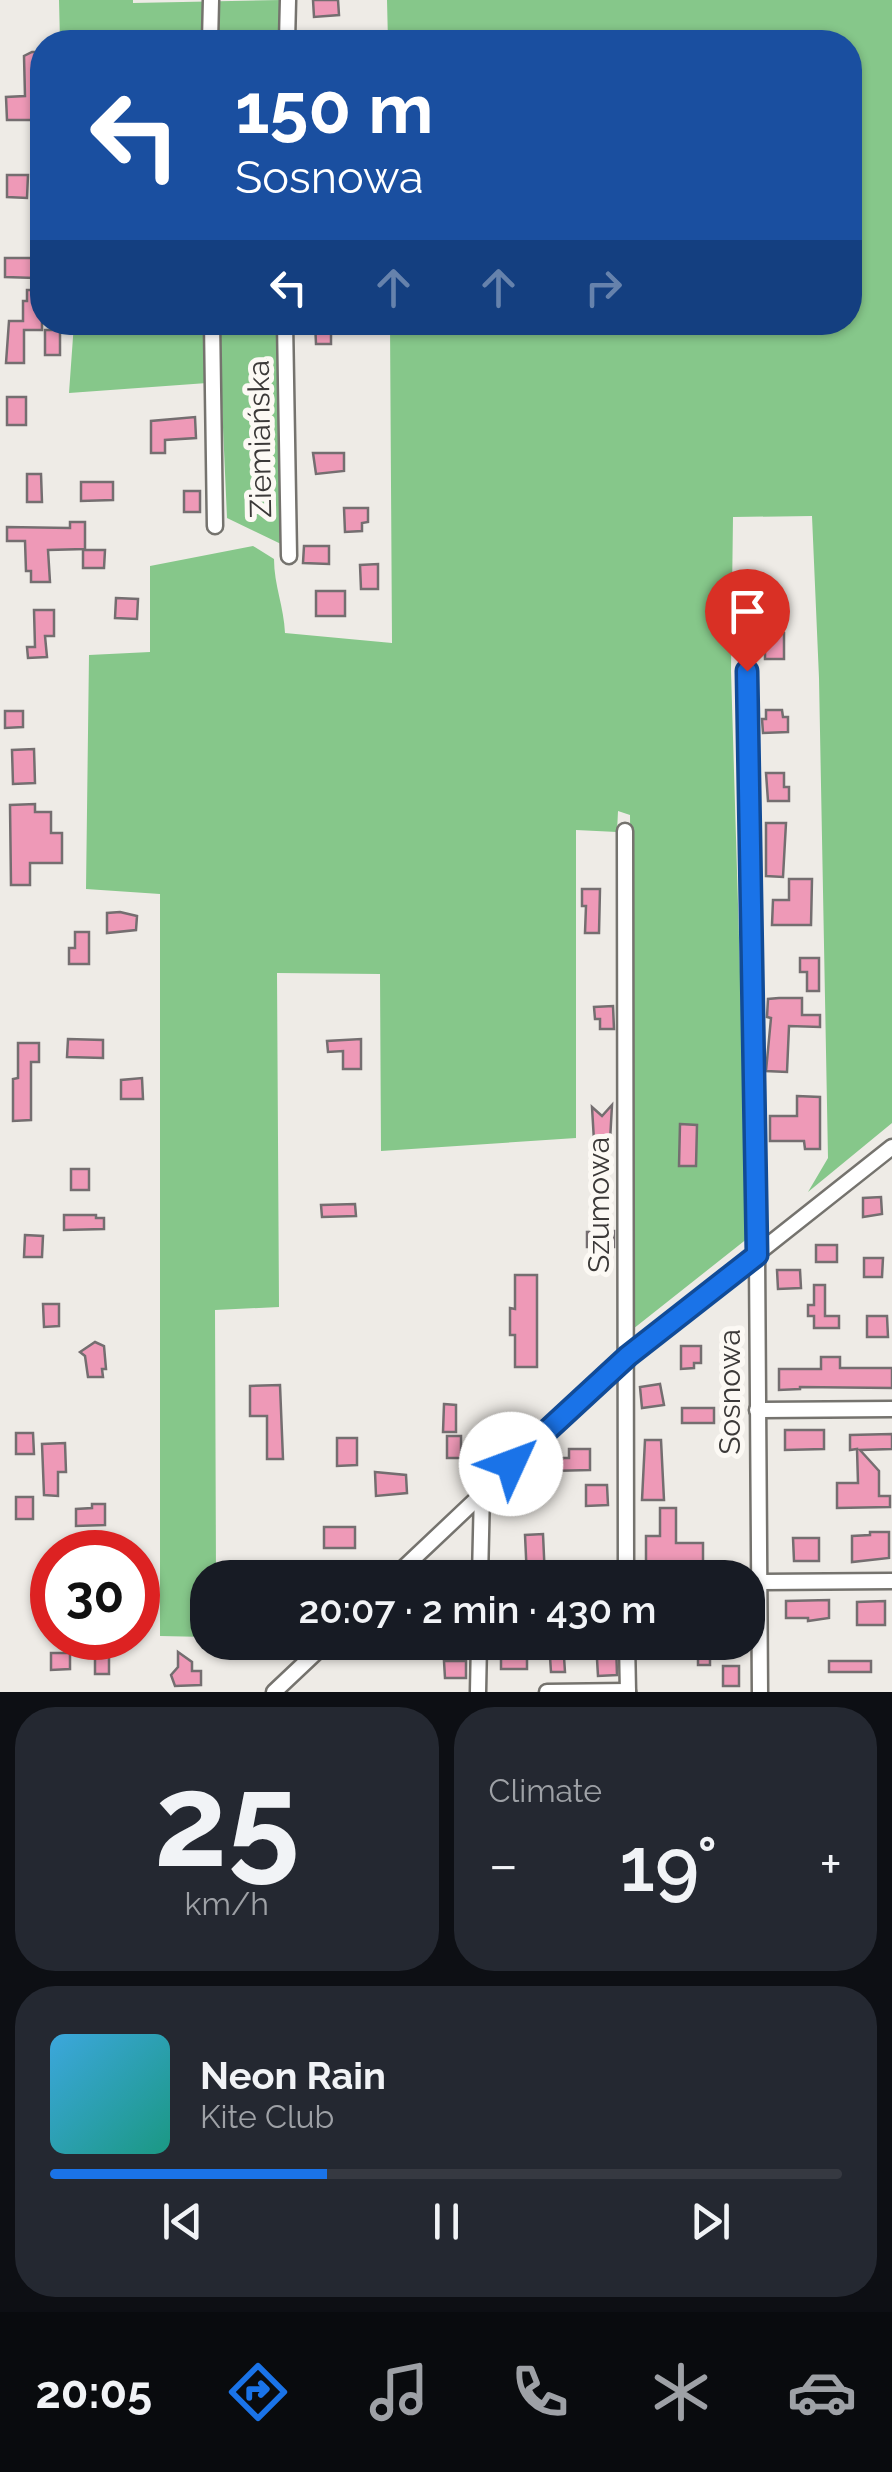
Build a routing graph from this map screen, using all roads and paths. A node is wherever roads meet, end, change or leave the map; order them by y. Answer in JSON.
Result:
{"nodes":[{"id":1,"x":211,"y":0,"type":"edge"},
{"id":2,"x":288,"y":0,"type":"edge"},
{"id":3,"x":210,"y":30,"type":"edge"},
{"id":4,"x":287,"y":30,"type":"edge"},
{"id":5,"x":212,"y":335,"type":"edge"},
{"id":6,"x":285,"y":335,"type":"edge"},
{"id":7,"x":215,"y":526,"type":"dead end"},
{"id":8,"x":289,"y":556,"type":"dead end"},
{"id":9,"x":747,"y":671,"type":"dead end"},
{"id":10,"x":625,"y":831,"type":"dead end"},
{"id":11,"x":892,"y":1147,"type":"edge"},
{"id":12,"x":757,"y":1255,"type":"junction"},
{"id":13,"x":628,"y":1356,"type":"junction"},
{"id":14,"x":892,"y":1409,"type":"edge"},
{"id":15,"x":756,"y":1410,"type":"junction"},
{"id":16,"x":482,"y":1490,"type":"junction"},
{"id":17,"x":412,"y":1560,"type":"edge"},
{"id":18,"x":480,"y":1560,"type":"edge"},
{"id":19,"x":626,"y":1560,"type":"edge"},
{"id":20,"x":753,"y":1560,"type":"edge"},
{"id":21,"x":892,"y":1581,"type":"edge"},
{"id":22,"x":765,"y":1582,"type":"edge"},
{"id":23,"x":308,"y":1660,"type":"edge"},
{"id":24,"x":479,"y":1660,"type":"edge"},
{"id":25,"x":628,"y":1660,"type":"edge"},
{"id":26,"x":758,"y":1660,"type":"edge"},
{"id":27,"x":274,"y":1692,"type":"edge"},
{"id":28,"x":478,"y":1692,"type":"edge"},
{"id":29,"x":547,"y":1692,"type":"edge"},
{"id":30,"x":628,"y":1692,"type":"edge"},
{"id":31,"x":760,"y":1692,"type":"edge"}],
"edges":[{"from":1,"to":3,"type":"street"},
{"from":2,"to":4,"type":"street"},
{"from":5,"to":7,"type":"street"},
{"from":6,"to":8,"type":"street","name":"Ziemiańska"},
{"from":9,"to":12,"type":"street","name":"Sosnowa"},
{"from":10,"to":13,"type":"street","name":"Szumowa"},
{"from":11,"to":12,"type":"street"},
{"from":12,"to":13,"type":"street"},
{"from":12,"to":15,"type":"street","name":"Sosnowa"},
{"from":13,"to":16,"type":"street"},
{"from":13,"to":19,"type":"street","name":"Szumowa"},
{"from":14,"to":15,"type":"street"},
{"from":15,"to":20,"type":"street","name":"Sosnowa"},
{"from":16,"to":17,"type":"street"},
{"from":16,"to":18,"type":"street"},
{"from":21,"to":22,"type":"street"},
{"from":23,"to":27,"type":"street"},
{"from":24,"to":28,"type":"street"},
{"from":25,"to":30,"type":"street"},
{"from":26,"to":31,"type":"street","name":"Sosnowa"},
{"from":29,"to":30,"type":"street"}]}
